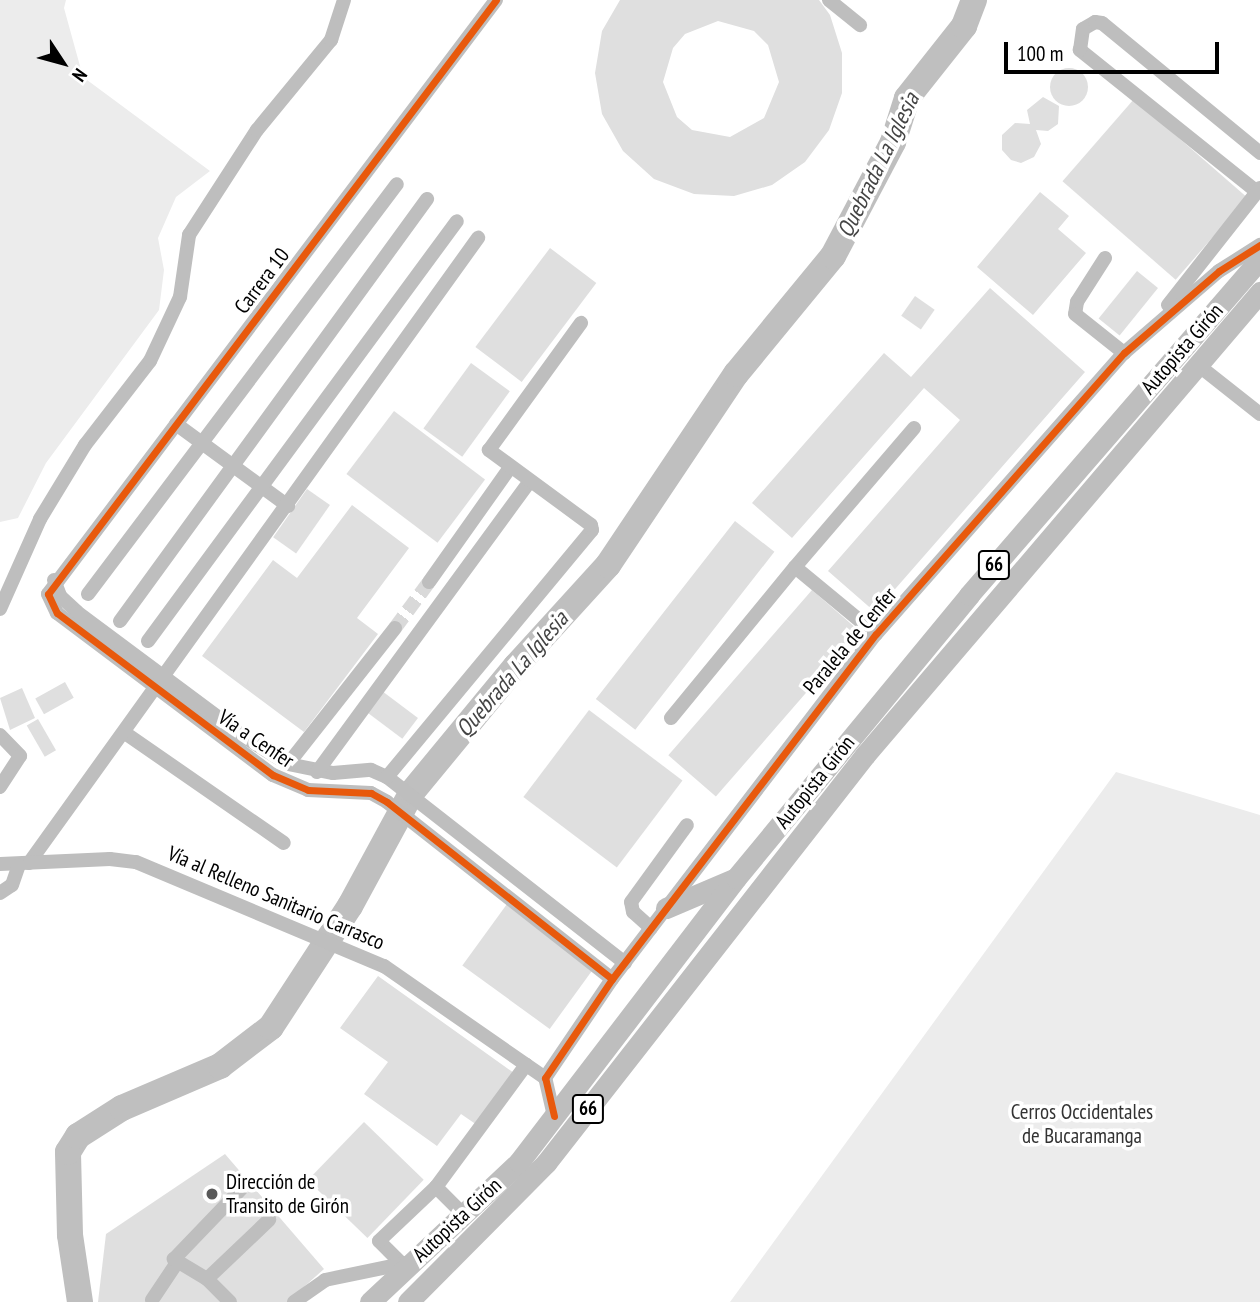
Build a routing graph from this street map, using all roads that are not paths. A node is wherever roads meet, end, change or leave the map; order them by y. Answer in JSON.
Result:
{"nodes":[{"id":1,"x":344,"y":0,"type":"edge"},
{"id":2,"x":496,"y":0,"type":"edge"},
{"id":3,"x":829,"y":0,"type":"edge"},
{"id":4,"x":860,"y":25,"type":"dead end"},
{"id":5,"x":1260,"y":153,"type":"edge"},
{"id":6,"x":397,"y":184,"type":"dead end"},
{"id":7,"x":1258,"y":190,"type":"edge"},
{"id":8,"x":427,"y":199,"type":"dead end"},
{"id":9,"x":457,"y":221,"type":"dead end"},
{"id":10,"x":478,"y":238,"type":"dead end"},
{"id":11,"x":1260,"y":245,"type":"edge"},
{"id":12,"x":1105,"y":258,"type":"dead end"},
{"id":13,"x":1260,"y":259,"type":"edge"},
{"id":14,"x":1260,"y":292,"type":"edge"},
{"id":15,"x":581,"y":323,"type":"dead end"},
{"id":16,"x":1155,"y":323,"type":"junction"},
{"id":17,"x":1124,"y":354,"type":"junction"},
{"id":18,"x":1198,"y":365,"type":"junction"},
{"id":19,"x":1260,"y":414,"type":"edge"},
{"id":20,"x":176,"y":424,"type":"junction"},
{"id":21,"x":915,"y":428,"type":"dead end"},
{"id":22,"x":202,"y":442,"type":"junction"},
{"id":23,"x":234,"y":466,"type":"junction"},
{"id":24,"x":509,"y":469,"type":"junction"},
{"id":25,"x":529,"y":482,"type":"junction"},
{"id":26,"x":263,"y":487,"type":"junction"},
{"id":27,"x":288,"y":506,"type":"junction"},
{"id":28,"x":795,"y":567,"type":"junction"},
{"id":29,"x":54,"y":580,"type":"joint"},
{"id":30,"x":429,"y":582,"type":"tunnel mouth"},
{"id":31,"x":88,"y":594,"type":"dead end"},
{"id":32,"x":0,"y":609,"type":"edge"},
{"id":33,"x":120,"y":621,"type":"dead end"},
{"id":34,"x":395,"y":628,"type":"tunnel mouth"},
{"id":35,"x":876,"y":634,"type":"junction"},
{"id":36,"x":148,"y":640,"type":"dead end"},
{"id":37,"x":159,"y":680,"type":"junction"},
{"id":38,"x":671,"y":718,"type":"dead end"},
{"id":39,"x":125,"y":733,"type":"junction"},
{"id":40,"x":0,"y":735,"type":"edge"},
{"id":41,"x":288,"y":764,"type":"junction"},
{"id":42,"x":317,"y":772,"type":"junction"},
{"id":43,"x":387,"y":777,"type":"junction"},
{"id":44,"x":0,"y":787,"type":"edge"},
{"id":45,"x":687,"y":825,"type":"dead end"},
{"id":46,"x":284,"y":843,"type":"dead end"},
{"id":47,"x":0,"y":864,"type":"edge"},
{"id":48,"x":24,"y":864,"type":"junction"},
{"id":49,"x":736,"y":878,"type":"junction"},
{"id":50,"x":0,"y":893,"type":"edge"},
{"id":51,"x":666,"y":908,"type":"junction"},
{"id":52,"x":651,"y":928,"type":"junction"},
{"id":53,"x":625,"y":963,"type":"junction"},
{"id":54,"x":612,"y":979,"type":"junction"},
{"id":55,"x":526,"y":1065,"type":"junction"},
{"id":56,"x":545,"y":1078,"type":"junction"},
{"id":57,"x":554,"y":1116,"type":"junction"},
{"id":58,"x":436,"y":1187,"type":"junction"},
{"id":59,"x":242,"y":1188,"type":"dead end"},
{"id":60,"x":463,"y":1214,"type":"junction"},
{"id":61,"x":269,"y":1220,"type":"dead end"},
{"id":62,"x":406,"y":1263,"type":"junction"},
{"id":63,"x":176,"y":1264,"type":"junction"},
{"id":64,"x":207,"y":1279,"type":"junction"},
{"id":65,"x":152,"y":1300,"type":"dead end"},
{"id":66,"x":230,"y":1302,"type":"edge"},
{"id":67,"x":294,"y":1302,"type":"edge"},
{"id":68,"x":370,"y":1302,"type":"edge"},
{"id":69,"x":408,"y":1302,"type":"edge"}],
"edges":[{"from":1,"to":32,"type":"street"},
{"from":2,"to":20,"type":"street","name":"Carrera 10"},
{"from":3,"to":4,"type":"street"},
{"from":5,"to":7,"type":"street"},
{"from":6,"to":22,"type":"street"},
{"from":7,"to":16,"type":"street","name":"Paralela de Cenfer"},
{"from":8,"to":23,"type":"street"},
{"from":9,"to":26,"type":"street"},
{"from":10,"to":27,"type":"street"},
{"from":11,"to":16,"type":"street","name":"Paralela de Cenfer"},
{"from":12,"to":17,"type":"street"},
{"from":13,"to":49,"type":"highway","name":"Autopista Girón","number":"66"},
{"from":14,"to":18,"type":"highway","name":"Autopista Girón","number":"66"},
{"from":15,"to":24,"type":"street"},
{"from":16,"to":17,"type":"street","name":"Paralela de Cenfer"},
{"from":17,"to":35,"type":"street","name":"Paralela de Cenfer"},
{"from":18,"to":19,"type":"street"},
{"from":18,"to":69,"type":"highway","name":"Autopista Girón","number":"66"},
{"from":20,"to":22,"type":"street"},
{"from":20,"to":29,"type":"street","name":"Carrera 10"},
{"from":21,"to":28,"type":"street"},
{"from":22,"to":23,"type":"street"},
{"from":22,"to":31,"type":"street"},
{"from":23,"to":26,"type":"street"},
{"from":23,"to":33,"type":"street"},
{"from":24,"to":25,"type":"street"},
{"from":24,"to":30,"type":"street"},
{"from":25,"to":42,"type":"street"},
{"from":25,"to":43,"type":"street"},
{"from":26,"to":27,"type":"street"},
{"from":26,"to":36,"type":"street"},
{"from":27,"to":37,"type":"street"},
{"from":28,"to":35,"type":"street"},
{"from":28,"to":38,"type":"street"},
{"from":29,"to":37,"type":"street","name":"Vía a Cenfer"},
{"from":34,"to":41,"type":"street"},
{"from":35,"to":51,"type":"street","name":"Paralela de Cenfer"},
{"from":37,"to":39,"type":"street"},
{"from":37,"to":41,"type":"street","name":"Vía a Cenfer"},
{"from":37,"to":54,"type":"street","name":"Vía a Cenfer"},
{"from":39,"to":46,"type":"street"},
{"from":39,"to":48,"type":"street"},
{"from":40,"to":44,"type":"street"},
{"from":41,"to":42,"type":"street","name":"Vía a Cenfer"},
{"from":42,"to":43,"type":"street","name":"Vía a Cenfer"},
{"from":43,"to":53,"type":"street","name":"Vía a Cenfer"},
{"from":45,"to":52,"type":"street"},
{"from":47,"to":48,"type":"street","name":"Vía al Relleno Sanitario Carrasco"},
{"from":48,"to":50,"type":"street"},
{"from":48,"to":55,"type":"street","name":"Vía al Relleno Sanitario Carrasco"},
{"from":49,"to":51,"type":"highway"},
{"from":49,"to":57,"type":"highway","name":"Autopista Girón","number":"66"},
{"from":51,"to":52,"type":"street","name":"Paralela de Cenfer"},
{"from":52,"to":53,"type":"street","name":"Paralela de Cenfer"},
{"from":53,"to":54,"type":"street","name":"Paralela de Cenfer"},
{"from":54,"to":56,"type":"street","name":"Paralela de Cenfer"},
{"from":55,"to":56,"type":"street","name":"Vía al Relleno Sanitario Carrasco"},
{"from":55,"to":58,"type":"street"},
{"from":56,"to":57,"type":"street"},
{"from":57,"to":60,"type":"highway","name":"Autopista Girón","number":"66"},
{"from":58,"to":60,"type":"street"},
{"from":58,"to":62,"type":"street"},
{"from":59,"to":63,"type":"street"},
{"from":60,"to":62,"type":"highway","name":"Autopista Girón","number":"66"},
{"from":61,"to":64,"type":"street"},
{"from":62,"to":67,"type":"street"},
{"from":62,"to":68,"type":"highway","name":"Autopista Girón","number":"66"},
{"from":63,"to":64,"type":"street"},
{"from":63,"to":65,"type":"street"},
{"from":64,"to":66,"type":"street"}]}
